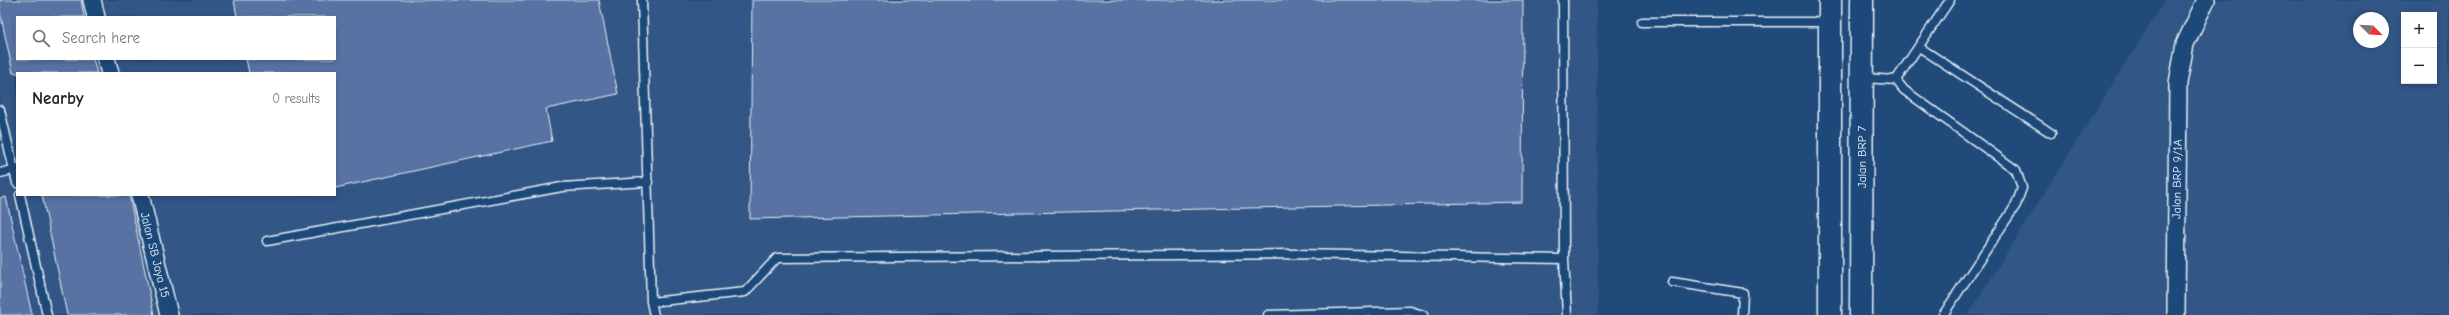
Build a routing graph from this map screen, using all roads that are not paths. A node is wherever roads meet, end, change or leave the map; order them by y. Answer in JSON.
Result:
{"nodes":[{"id":1,"x":92,"y":0,"type":"edge"},
{"id":2,"x":642,"y":0,"type":"edge"},
{"id":3,"x":1563,"y":0,"type":"edge"},
{"id":4,"x":1830,"y":0,"type":"edge"},
{"id":5,"x":1862,"y":0,"type":"edge"},
{"id":6,"x":1950,"y":0,"type":"edge"},
{"id":7,"x":2206,"y":0,"type":"edge"},
{"id":8,"x":96,"y":16,"type":"edge"},
{"id":9,"x":1642,"y":22,"type":"dead end"},
{"id":10,"x":1830,"y":22,"type":"junction"},
{"id":11,"x":1919,"y":47,"type":"junction"},
{"id":12,"x":106,"y":60,"type":"edge"},
{"id":13,"x":110,"y":72,"type":"edge"},
{"id":14,"x":1863,"y":78,"type":"junction"},
{"id":15,"x":1896,"y":80,"type":"junction"},
{"id":16,"x":0,"y":110,"type":"edge"},
{"id":17,"x":2051,"y":134,"type":"dead end"},
{"id":18,"x":15,"y":170,"type":"edge"},
{"id":19,"x":0,"y":173,"type":"edge"},
{"id":20,"x":648,"y":182,"type":"junction"},
{"id":21,"x":20,"y":196,"type":"edge"},
{"id":22,"x":140,"y":196,"type":"edge"},
{"id":23,"x":267,"y":241,"type":"dead end"},
{"id":24,"x":1564,"y":259,"type":"junction"},
{"id":25,"x":1672,"y":282,"type":"dead end"},
{"id":26,"x":651,"y":302,"type":"junction"},
{"id":27,"x":48,"y":315,"type":"edge"},
{"id":28,"x":169,"y":315,"type":"edge"},
{"id":29,"x":654,"y":315,"type":"edge"},
{"id":30,"x":1268,"y":315,"type":"edge"},
{"id":31,"x":1423,"y":315,"type":"edge"},
{"id":32,"x":1567,"y":315,"type":"edge"},
{"id":33,"x":1742,"y":315,"type":"edge"},
{"id":34,"x":1830,"y":315,"type":"edge"},
{"id":35,"x":1862,"y":315,"type":"edge"},
{"id":36,"x":1943,"y":315,"type":"edge"},
{"id":37,"x":2176,"y":315,"type":"edge"}],
"edges":[{"from":1,"to":8,"type":"street"},
{"from":2,"to":20,"type":"lane"},
{"from":3,"to":24,"type":"lane"},
{"from":4,"to":10,"type":"main road"},
{"from":5,"to":14,"type":"main road","name":"Jalan BRP 7"},
{"from":6,"to":11,"type":"lane"},
{"from":7,"to":37,"type":"street","name":"Jalan BRP 9/1A"},
{"from":9,"to":10,"type":"lane"},
{"from":10,"to":34,"type":"main road"},
{"from":11,"to":15,"type":"lane"},
{"from":11,"to":17,"type":"lane"},
{"from":12,"to":13,"type":"street"},
{"from":14,"to":15,"type":"lane"},
{"from":14,"to":35,"type":"main road","name":"Jalan BRP 7"},
{"from":15,"to":36,"type":"lane"},
{"from":16,"to":18,"type":"lane"},
{"from":18,"to":19,"type":"lane"},
{"from":20,"to":23,"type":"lane"},
{"from":20,"to":26,"type":"lane"},
{"from":21,"to":27,"type":"lane"},
{"from":22,"to":28,"type":"street","name":"Jalan SB Jaya 15"},
{"from":24,"to":26,"type":"lane"},
{"from":24,"to":32,"type":"lane"},
{"from":25,"to":33,"type":"lane"},
{"from":26,"to":29,"type":"lane"},
{"from":30,"to":31,"type":"lane"}]}
